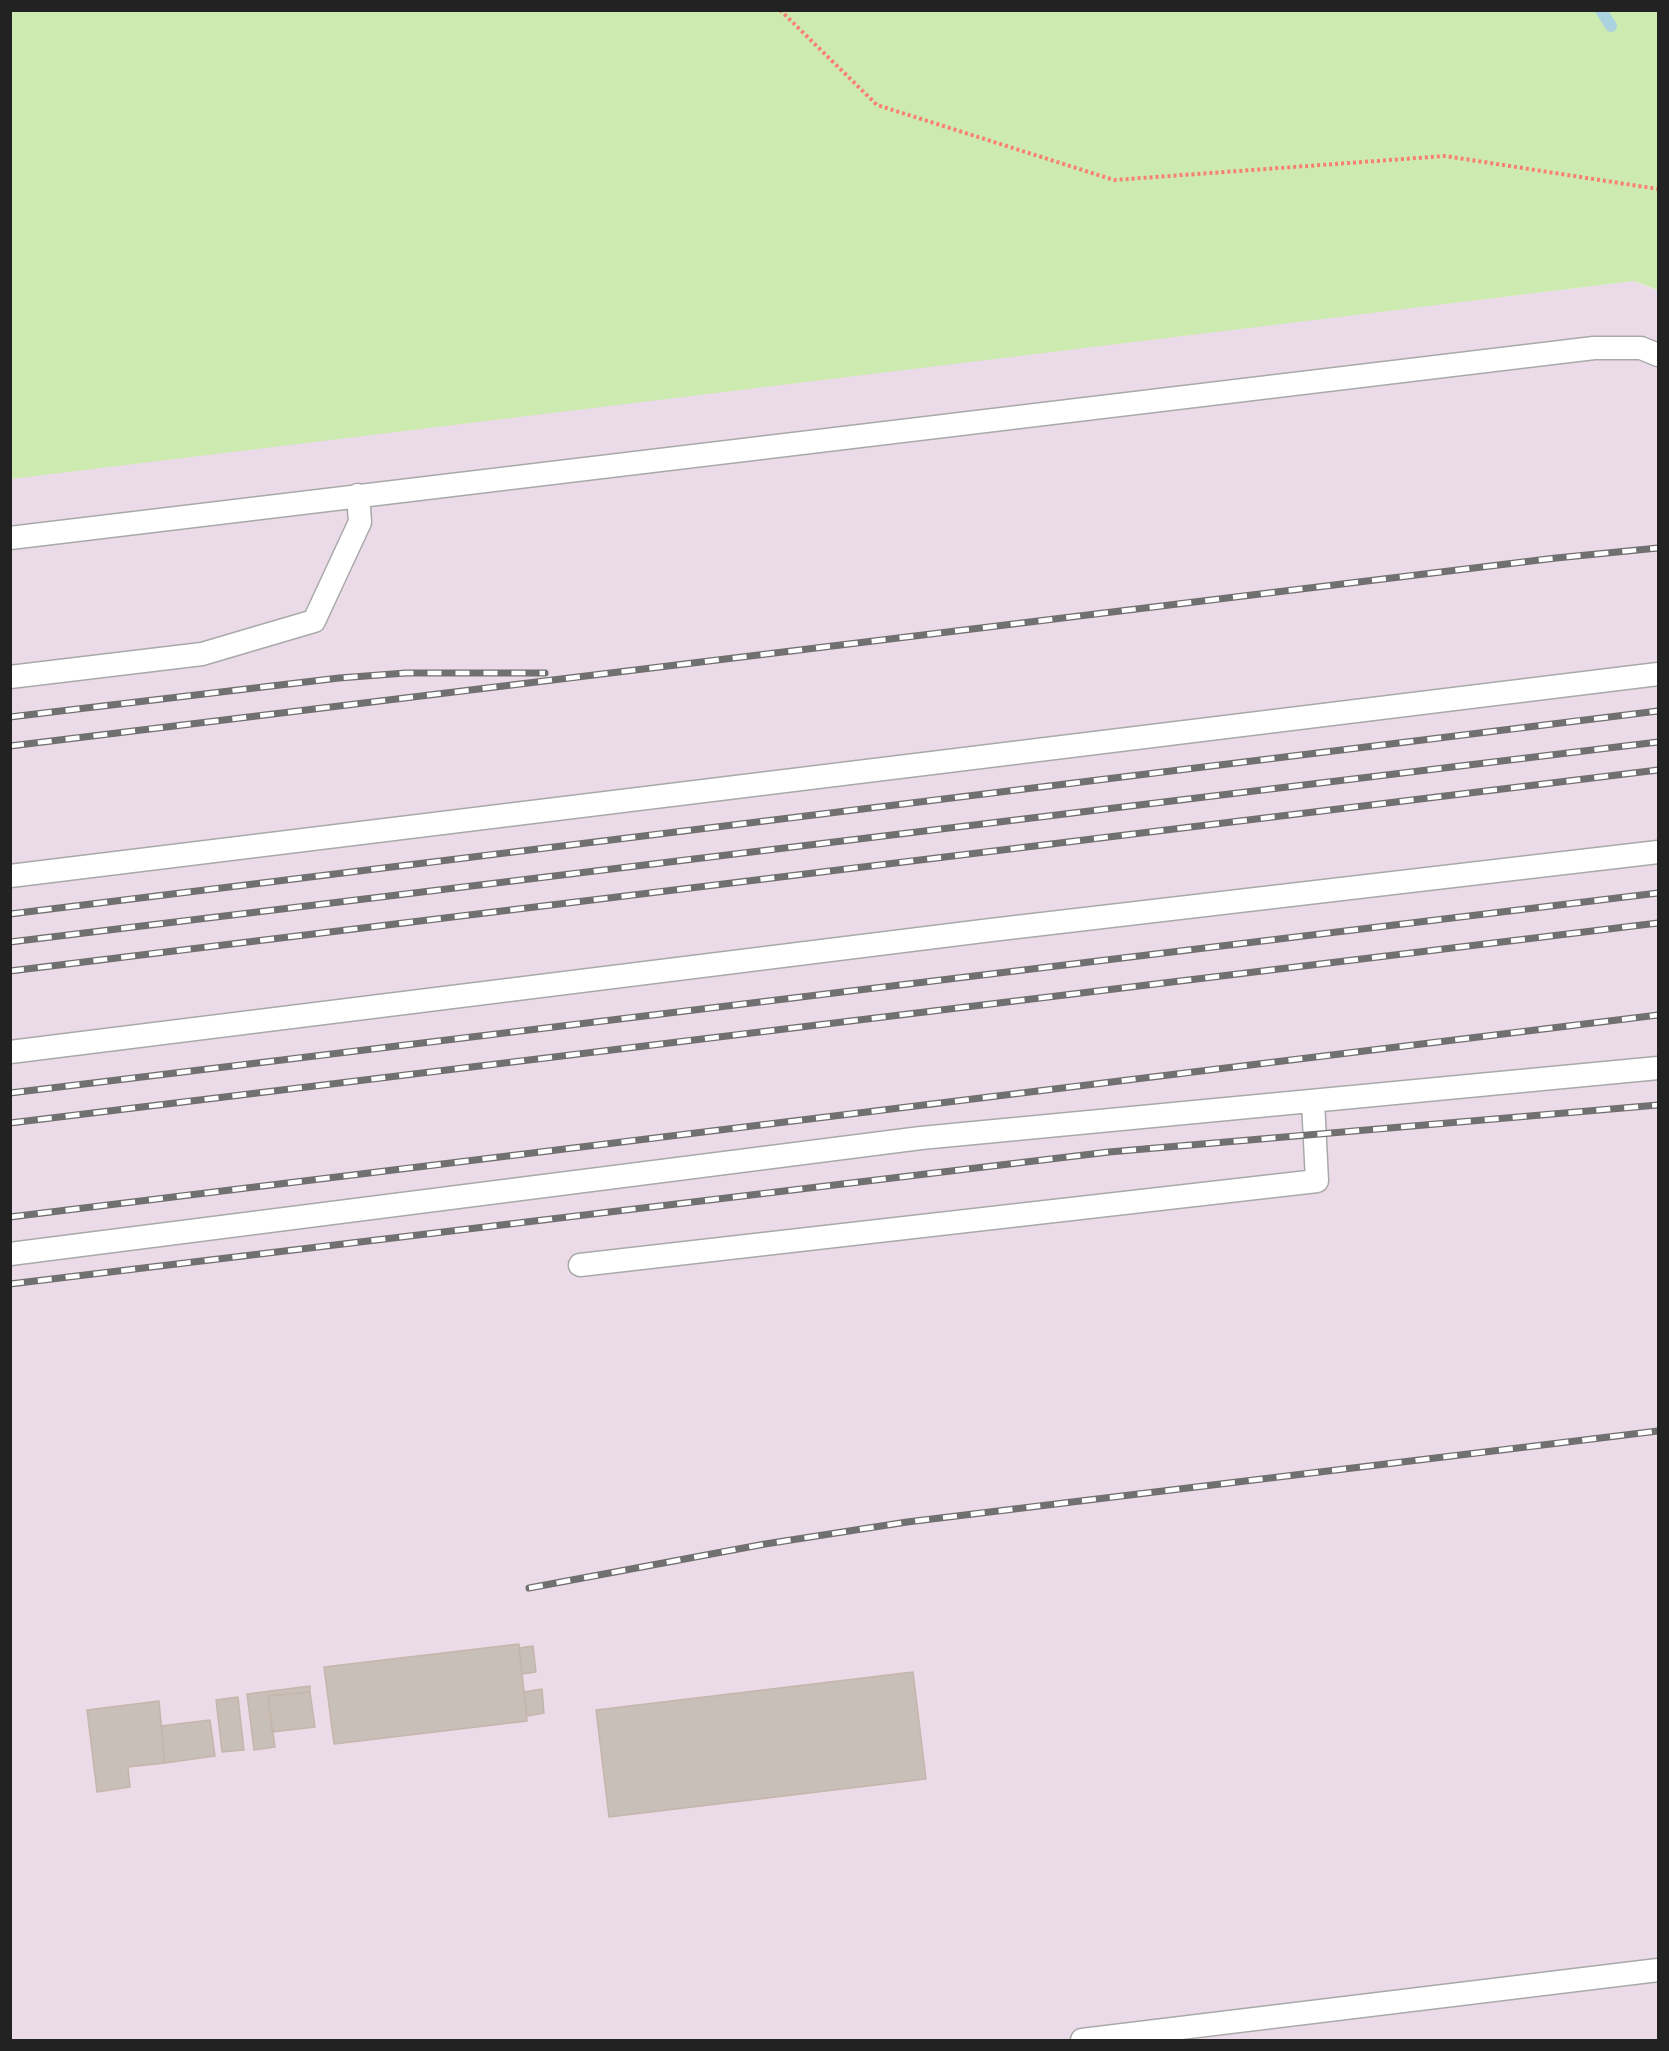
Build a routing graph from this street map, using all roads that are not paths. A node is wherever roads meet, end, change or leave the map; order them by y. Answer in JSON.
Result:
{"nodes":[{"id":1,"x":1659,"y":355,"type":"edge"},
{"id":2,"x":358,"y":495,"type":"junction"},
{"id":3,"x":10,"y":538,"type":"edge"},
{"id":4,"x":1659,"y":674,"type":"edge"},
{"id":5,"x":10,"y":677,"type":"edge"},
{"id":6,"x":1659,"y":852,"type":"edge"},
{"id":7,"x":10,"y":876,"type":"edge"},
{"id":8,"x":10,"y":1052,"type":"edge"},
{"id":9,"x":1659,"y":1068,"type":"edge"},
{"id":10,"x":1313,"y":1101,"type":"junction"},
{"id":11,"x":10,"y":1254,"type":"edge"},
{"id":12,"x":580,"y":1265,"type":"dead end"},
{"id":13,"x":1659,"y":1970,"type":"edge"},
{"id":14,"x":1082,"y":2040,"type":"edge"}],
"edges":[{"from":1,"to":2,"type":"lane"},
{"from":2,"to":3,"type":"lane"},
{"from":2,"to":5,"type":"lane"},
{"from":4,"to":7,"type":"lane"},
{"from":6,"to":8,"type":"lane"},
{"from":9,"to":10,"type":"lane"},
{"from":10,"to":11,"type":"lane"},
{"from":10,"to":12,"type":"lane"},
{"from":13,"to":14,"type":"lane"}]}
